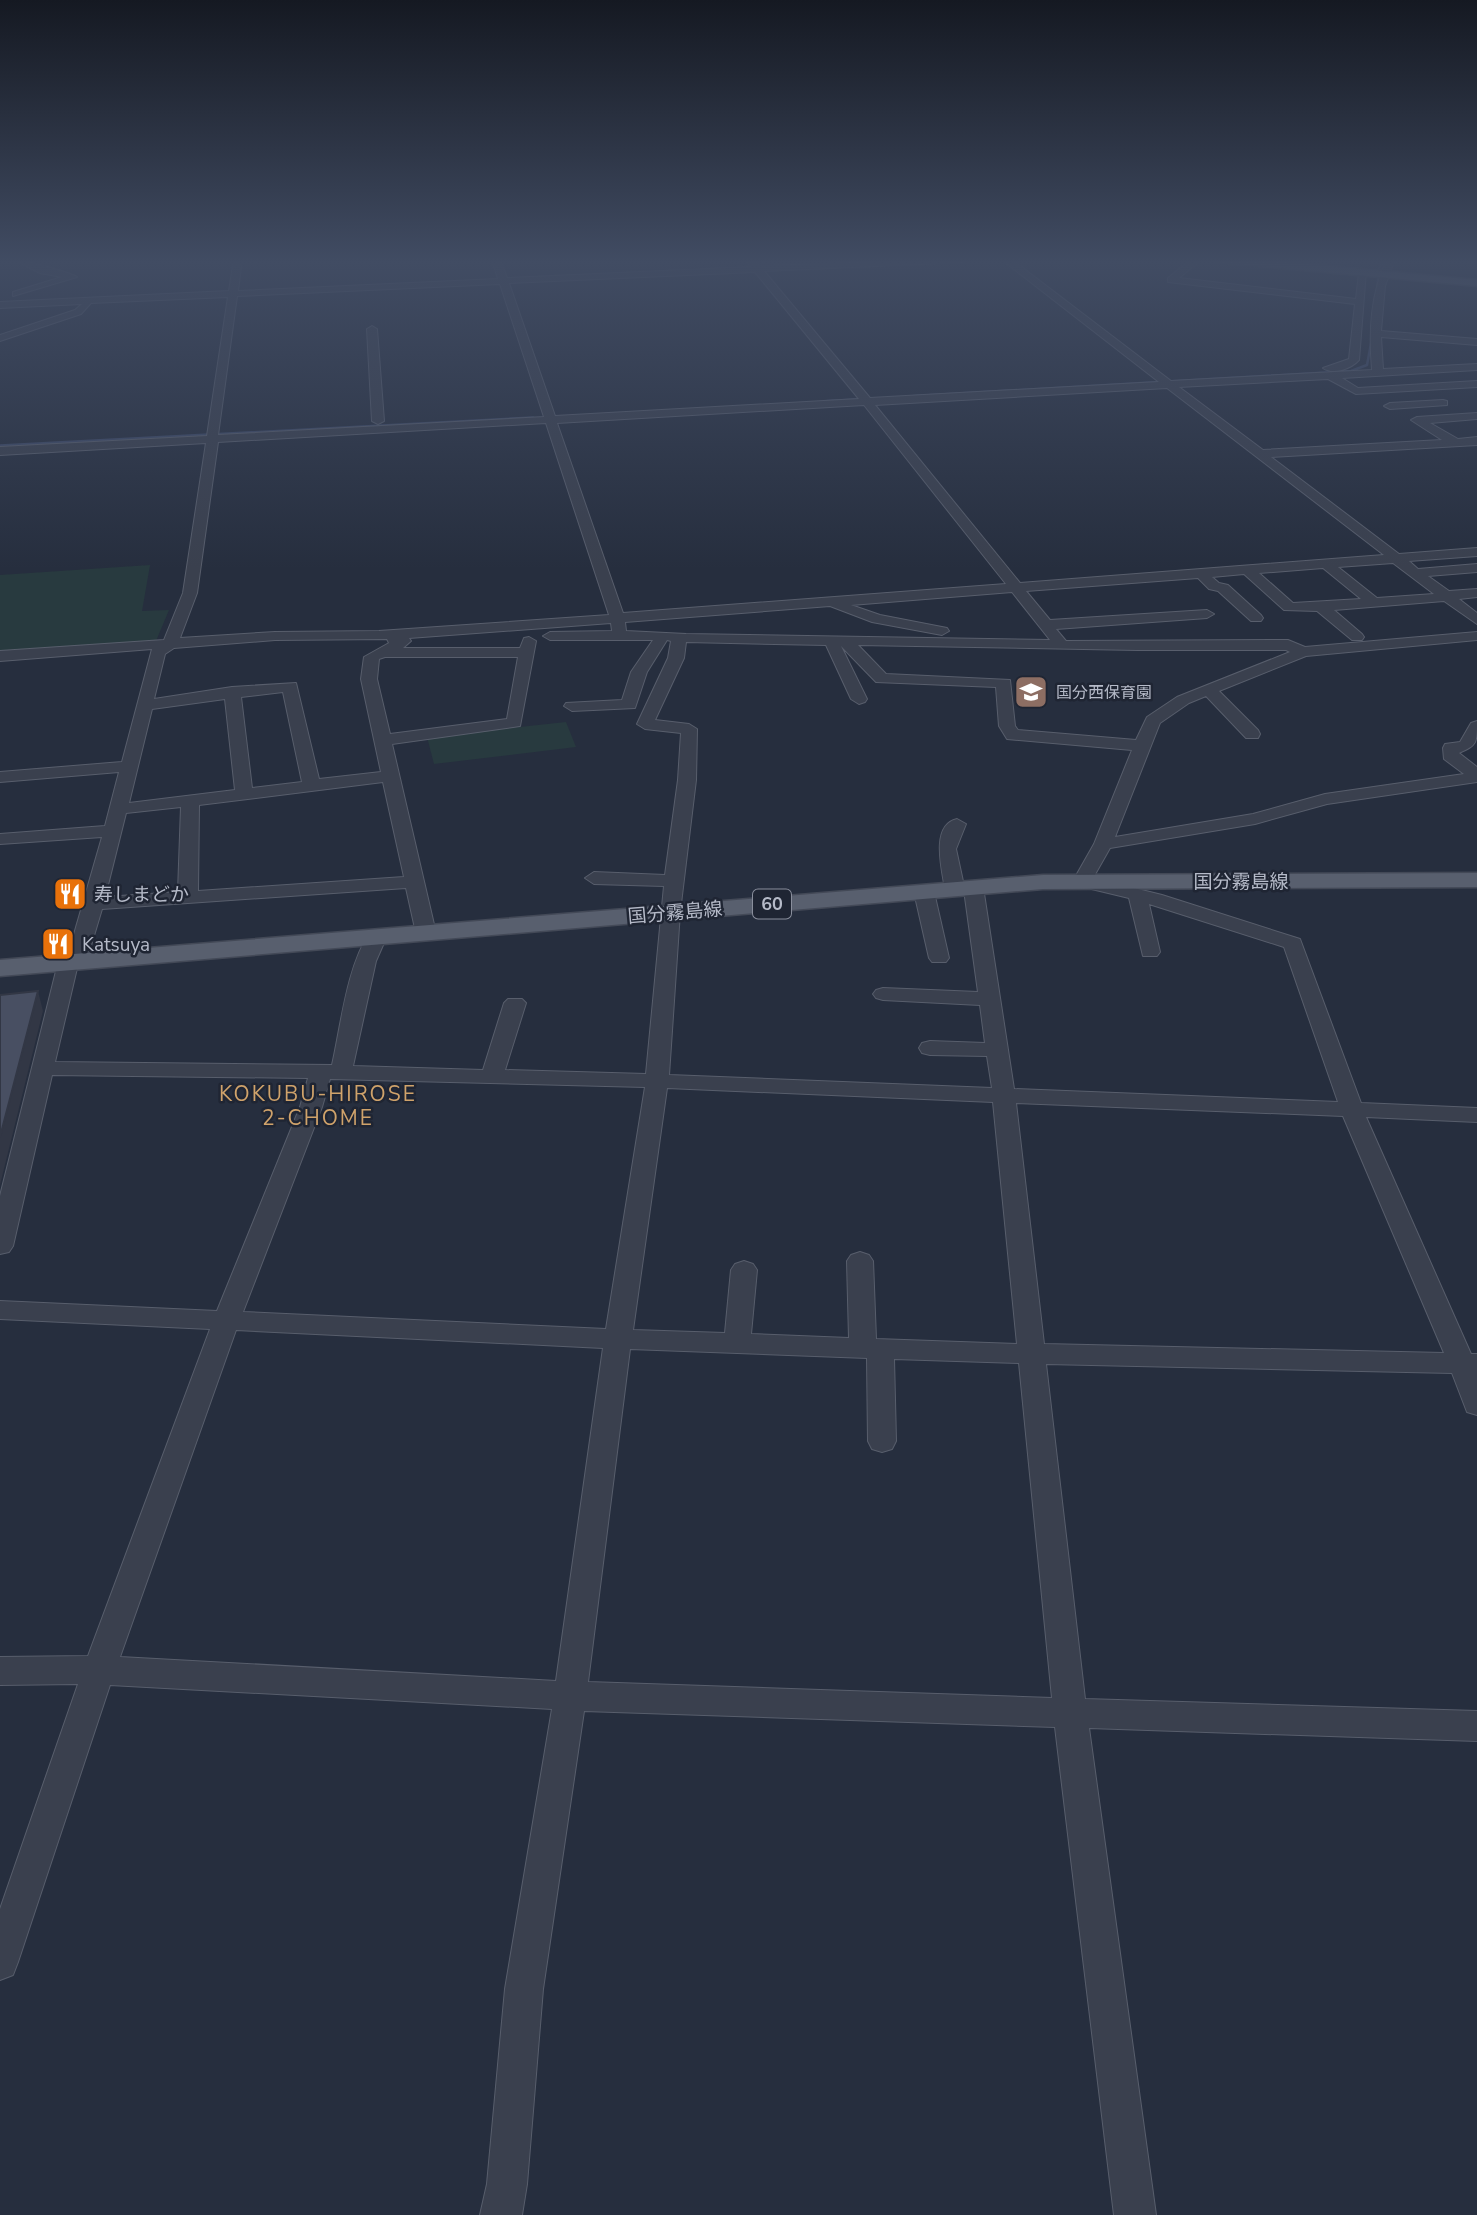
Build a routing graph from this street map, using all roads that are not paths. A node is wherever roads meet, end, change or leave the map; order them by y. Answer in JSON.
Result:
{"nodes":[{"id":1,"x":223,"y":362,"type":"edge"},
{"id":2,"x":374,"y":362,"type":"edge"},
{"id":3,"x":530,"y":362,"type":"edge"},
{"id":4,"x":835,"y":362,"type":"edge"},
{"id":5,"x":1140,"y":362,"type":"edge"},
{"id":6,"x":1351,"y":362,"type":"edge"},
{"id":7,"x":1377,"y":362,"type":"edge"},
{"id":8,"x":1477,"y":367,"type":"edge"},
{"id":9,"x":1378,"y":373,"type":"junction"},
{"id":10,"x":1331,"y":376,"type":"junction"},
{"id":11,"x":1164,"y":381,"type":"junction"},
{"id":12,"x":1477,"y":384,"type":"edge"},
{"id":13,"x":864,"y":398,"type":"junction"},
{"id":14,"x":1451,"y":403,"type":"dead end"},
{"id":15,"x":1390,"y":406,"type":"dead end"},
{"id":16,"x":548,"y":416,"type":"junction"},
{"id":17,"x":1477,"y":416,"type":"edge"},
{"id":18,"x":378,"y":421,"type":"junction"},
{"id":19,"x":212,"y":434,"type":"junction"},
{"id":20,"x":1477,"y":441,"type":"edge"},
{"id":21,"x":0,"y":442,"type":"edge"},
{"id":22,"x":1455,"y":442,"type":"junction"},
{"id":23,"x":0,"y":451,"type":"edge"},
{"id":24,"x":1262,"y":454,"type":"junction"},
{"id":25,"x":1477,"y":552,"type":"edge"},
{"id":26,"x":1396,"y":558,"type":"junction"},
{"id":27,"x":1325,"y":563,"type":"junction"},
{"id":28,"x":1477,"y":568,"type":"edge"},
{"id":29,"x":1246,"y":569,"type":"junction"},
{"id":30,"x":1200,"y":572,"type":"junction"},
{"id":31,"x":1415,"y":573,"type":"junction"},
{"id":32,"x":1016,"y":586,"type":"junction"},
{"id":33,"x":1477,"y":593,"type":"edge"},
{"id":34,"x":1445,"y":596,"type":"junction"},
{"id":35,"x":831,"y":601,"type":"junction"},
{"id":36,"x":1374,"y":603,"type":"junction"},
{"id":37,"x":1321,"y":607,"type":"junction"},
{"id":38,"x":1207,"y":614,"type":"dead end"},
{"id":39,"x":617,"y":617,"type":"junction"},
{"id":40,"x":1256,"y":618,"type":"dead end"},
{"id":41,"x":1477,"y":620,"type":"edge"},
{"id":42,"x":1047,"y":625,"type":"junction"},
{"id":43,"x":478,"y":629,"type":"junction"},
{"id":44,"x":1476,"y":634,"type":"edge"},
{"id":45,"x":620,"y":636,"type":"junction"},
{"id":46,"x":1357,"y":637,"type":"junction"},
{"id":47,"x":667,"y":638,"type":"junction"},
{"id":48,"x":496,"y":639,"type":"junction"},
{"id":49,"x":837,"y":640,"type":"junction"},
{"id":50,"x":379,"y":642,"type":"junction"},
{"id":51,"x":1024,"y":643,"type":"junction"},
{"id":52,"x":1060,"y":643,"type":"junction"},
{"id":53,"x":529,"y":647,"type":"junction"},
{"id":54,"x":164,"y":648,"type":"junction"},
{"id":55,"x":1296,"y":648,"type":"junction"},
{"id":56,"x":0,"y":656,"type":"edge"},
{"id":57,"x":0,"y":664,"type":"edge"},
{"id":58,"x":1209,"y":690,"type":"junction"},
{"id":59,"x":232,"y":692,"type":"junction"},
{"id":60,"x":859,"y":699,"type":"dead end"},
{"id":61,"x":145,"y":705,"type":"junction"},
{"id":62,"x":572,"y":706,"type":"dead end"},
{"id":63,"x":1477,"y":726,"type":"edge"},
{"id":64,"x":1252,"y":734,"type":"dead end"},
{"id":65,"x":383,"y":740,"type":"junction"},
{"id":66,"x":1144,"y":746,"type":"junction"},
{"id":67,"x":130,"y":766,"type":"junction"},
{"id":68,"x":391,"y":776,"type":"junction"},
{"id":69,"x":1477,"y":776,"type":"edge"},
{"id":70,"x":0,"y":777,"type":"edge"},
{"id":71,"x":312,"y":786,"type":"junction"},
{"id":72,"x":244,"y":794,"type":"junction"},
{"id":73,"x":191,"y":801,"type":"junction"},
{"id":74,"x":119,"y":810,"type":"junction"},
{"id":75,"x":957,"y":824,"type":"dead end"},
{"id":76,"x":114,"y":831,"type":"junction"},
{"id":77,"x":0,"y":839,"type":"edge"},
{"id":78,"x":1103,"y":844,"type":"junction"},
{"id":79,"x":594,"y":878,"type":"dead end"},
{"id":80,"x":1477,"y":880,"type":"edge"},
{"id":81,"x":674,"y":881,"type":"junction"},
{"id":82,"x":1082,"y":881,"type":"junction"},
{"id":83,"x":414,"y":882,"type":"junction"},
{"id":84,"x":964,"y":888,"type":"junction"},
{"id":85,"x":925,"y":892,"type":"junction"},
{"id":86,"x":188,"y":895,"type":"junction"},
{"id":87,"x":1138,"y":895,"type":"junction"},
{"id":88,"x":94,"y":904,"type":"junction"},
{"id":89,"x":670,"y":912,"type":"junction"},
{"id":90,"x":426,"y":933,"type":"junction"},
{"id":91,"x":377,"y":936,"type":"junction"},
{"id":92,"x":1150,"y":952,"type":"dead end"},
{"id":93,"x":939,"y":958,"type":"dead end"},
{"id":94,"x":68,"y":963,"type":"junction"},
{"id":95,"x":0,"y":968,"type":"edge"},
{"id":96,"x":883,"y":994,"type":"dead end"},
{"id":97,"x":990,"y":999,"type":"junction"},
{"id":98,"x":514,"y":1003,"type":"dead end"},
{"id":99,"x":930,"y":1048,"type":"dead end"},
{"id":100,"x":997,"y":1050,"type":"junction"},
{"id":101,"x":45,"y":1069,"type":"junction"},
{"id":102,"x":321,"y":1072,"type":"junction"},
{"id":103,"x":492,"y":1077,"type":"junction"},
{"id":104,"x":657,"y":1081,"type":"junction"},
{"id":105,"x":1004,"y":1096,"type":"junction"},
{"id":106,"x":1352,"y":1111,"type":"junction"},
{"id":107,"x":1477,"y":1115,"type":"edge"},
{"id":108,"x":0,"y":1247,"type":"edge"},
{"id":109,"x":860,"y":1261,"type":"dead end"},
{"id":110,"x":744,"y":1270,"type":"dead end"},
{"id":111,"x":0,"y":1310,"type":"edge"},
{"id":112,"x":227,"y":1320,"type":"junction"},
{"id":113,"x":619,"y":1339,"type":"junction"},
{"id":114,"x":737,"y":1343,"type":"junction"},
{"id":115,"x":871,"y":1348,"type":"junction"},
{"id":116,"x":1033,"y":1354,"type":"junction"},
{"id":117,"x":1470,"y":1364,"type":"edge"},
{"id":118,"x":1477,"y":1405,"type":"edge"},
{"id":119,"x":882,"y":1441,"type":"dead end"},
{"id":120,"x":99,"y":1670,"type":"junction"},
{"id":121,"x":0,"y":1671,"type":"edge"},
{"id":122,"x":570,"y":1696,"type":"junction"},
{"id":123,"x":1070,"y":1712,"type":"junction"},
{"id":124,"x":1477,"y":1726,"type":"edge"},
{"id":125,"x":0,"y":1962,"type":"edge"},
{"id":126,"x":501,"y":2215,"type":"edge"},
{"id":127,"x":1135,"y":2215,"type":"edge"}],
"edges":[{"from":1,"to":19,"type":"street"},
{"from":2,"to":18,"type":"street"},
{"from":3,"to":16,"type":"street"},
{"from":4,"to":13,"type":"street"},
{"from":5,"to":11,"type":"street"},
{"from":6,"to":11,"type":"street"},
{"from":7,"to":9,"type":"street"},
{"from":8,"to":9,"type":"street"},
{"from":9,"to":10,"type":"street"},
{"from":10,"to":11,"type":"street"},
{"from":10,"to":12,"type":"street"},
{"from":11,"to":13,"type":"street"},
{"from":11,"to":24,"type":"street"},
{"from":13,"to":16,"type":"street"},
{"from":13,"to":32,"type":"street"},
{"from":14,"to":15,"type":"street"},
{"from":16,"to":18,"type":"street"},
{"from":16,"to":19,"type":"street"},
{"from":16,"to":39,"type":"street"},
{"from":17,"to":22,"type":"street"},
{"from":18,"to":19,"type":"street"},
{"from":19,"to":21,"type":"street"},
{"from":19,"to":23,"type":"street"},
{"from":19,"to":54,"type":"street"},
{"from":20,"to":22,"type":"street"},
{"from":22,"to":24,"type":"street"},
{"from":24,"to":26,"type":"street"},
{"from":25,"to":26,"type":"street"},
{"from":26,"to":27,"type":"street"},
{"from":26,"to":31,"type":"street"},
{"from":27,"to":29,"type":"street"},
{"from":27,"to":36,"type":"street"},
{"from":28,"to":31,"type":"street"},
{"from":29,"to":30,"type":"street"},
{"from":29,"to":37,"type":"street"},
{"from":30,"to":32,"type":"street"},
{"from":30,"to":40,"type":"street"},
{"from":31,"to":34,"type":"street"},
{"from":32,"to":35,"type":"street"},
{"from":32,"to":42,"type":"street"},
{"from":33,"to":34,"type":"street"},
{"from":34,"to":36,"type":"street"},
{"from":34,"to":41,"type":"street"},
{"from":35,"to":39,"type":"street"},
{"from":35,"to":51,"type":"street"},
{"from":36,"to":37,"type":"street"},
{"from":37,"to":46,"type":"street"},
{"from":38,"to":42,"type":"street"},
{"from":39,"to":43,"type":"street"},
{"from":39,"to":45,"type":"street"},
{"from":42,"to":52,"type":"street"},
{"from":43,"to":48,"type":"street"},
{"from":43,"to":50,"type":"street"},
{"from":44,"to":46,"type":"street"},
{"from":44,"to":55,"type":"street"},
{"from":45,"to":47,"type":"street"},
{"from":45,"to":48,"type":"street"},
{"from":46,"to":55,"type":"street"},
{"from":47,"to":49,"type":"street"},
{"from":47,"to":53,"type":"street"},
{"from":47,"to":62,"type":"street"},
{"from":47,"to":81,"type":"street"},
{"from":48,"to":50,"type":"street"},
{"from":48,"to":53,"type":"street"},
{"from":49,"to":51,"type":"street"},
{"from":49,"to":60,"type":"street"},
{"from":49,"to":66,"type":"street"},
{"from":50,"to":53,"type":"street"},
{"from":50,"to":54,"type":"street"},
{"from":50,"to":65,"type":"street"},
{"from":51,"to":52,"type":"street"},
{"from":52,"to":55,"type":"street"},
{"from":53,"to":65,"type":"street"},
{"from":54,"to":56,"type":"street"},
{"from":54,"to":57,"type":"street"},
{"from":54,"to":61,"type":"street"},
{"from":55,"to":58,"type":"street"},
{"from":58,"to":64,"type":"street"},
{"from":58,"to":66,"type":"street"},
{"from":59,"to":61,"type":"street"},
{"from":59,"to":71,"type":"street"},
{"from":59,"to":72,"type":"street"},
{"from":61,"to":67,"type":"street"},
{"from":63,"to":69,"type":"street"},
{"from":65,"to":68,"type":"street"},
{"from":66,"to":78,"type":"street"},
{"from":67,"to":70,"type":"street"},
{"from":67,"to":74,"type":"street"},
{"from":68,"to":71,"type":"street"},
{"from":68,"to":83,"type":"street"},
{"from":69,"to":78,"type":"street"},
{"from":71,"to":72,"type":"street"},
{"from":72,"to":73,"type":"street"},
{"from":73,"to":74,"type":"street"},
{"from":73,"to":86,"type":"street"},
{"from":74,"to":76,"type":"street"},
{"from":75,"to":84,"type":"street"},
{"from":76,"to":77,"type":"street"},
{"from":76,"to":88,"type":"street"},
{"from":78,"to":82,"type":"street"},
{"from":79,"to":81,"type":"street"},
{"from":80,"to":82,"type":"main road","name":"国分霧島線","number":"60"},
{"from":81,"to":89,"type":"street"},
{"from":82,"to":84,"type":"main road","name":"国分霧島線","number":"60"},
{"from":82,"to":87,"type":"street"},
{"from":83,"to":86,"type":"street"},
{"from":83,"to":90,"type":"street"},
{"from":84,"to":85,"type":"main road","name":"国分霧島線","number":"60"},
{"from":84,"to":97,"type":"street"},
{"from":85,"to":89,"type":"main road","name":"国分霧島線","number":"60"},
{"from":85,"to":93,"type":"street"},
{"from":86,"to":88,"type":"street"},
{"from":87,"to":92,"type":"street"},
{"from":87,"to":106,"type":"street"},
{"from":88,"to":94,"type":"street"},
{"from":89,"to":90,"type":"main road","name":"国分霧島線","number":"60"},
{"from":89,"to":104,"type":"street"},
{"from":90,"to":91,"type":"main road","name":"国分霧島線","number":"60"},
{"from":91,"to":94,"type":"main road","name":"国分霧島線","number":"60"},
{"from":91,"to":102,"type":"street"},
{"from":94,"to":95,"type":"main road","name":"国分霧島線","number":"60"},
{"from":94,"to":101,"type":"street"},
{"from":96,"to":97,"type":"street"},
{"from":97,"to":100,"type":"street"},
{"from":98,"to":103,"type":"street"},
{"from":99,"to":100,"type":"street"},
{"from":100,"to":105,"type":"street"},
{"from":101,"to":102,"type":"street"},
{"from":101,"to":108,"type":"street"},
{"from":102,"to":103,"type":"street"},
{"from":102,"to":112,"type":"street"},
{"from":103,"to":104,"type":"street"},
{"from":104,"to":105,"type":"street"},
{"from":104,"to":113,"type":"street"},
{"from":105,"to":106,"type":"street"},
{"from":105,"to":116,"type":"street"},
{"from":106,"to":107,"type":"street"},
{"from":106,"to":117,"type":"street"},
{"from":109,"to":115,"type":"street"},
{"from":110,"to":114,"type":"street"},
{"from":111,"to":112,"type":"street"},
{"from":112,"to":113,"type":"street"},
{"from":112,"to":120,"type":"street"},
{"from":113,"to":114,"type":"street"},
{"from":113,"to":122,"type":"street"},
{"from":114,"to":115,"type":"street"},
{"from":115,"to":116,"type":"street"},
{"from":115,"to":119,"type":"street"},
{"from":116,"to":117,"type":"street"},
{"from":116,"to":123,"type":"street"},
{"from":117,"to":118,"type":"street"},
{"from":120,"to":121,"type":"street"},
{"from":120,"to":122,"type":"street"},
{"from":120,"to":125,"type":"street"},
{"from":122,"to":123,"type":"street"},
{"from":122,"to":126,"type":"street"},
{"from":123,"to":124,"type":"street"},
{"from":123,"to":127,"type":"street"}]}
